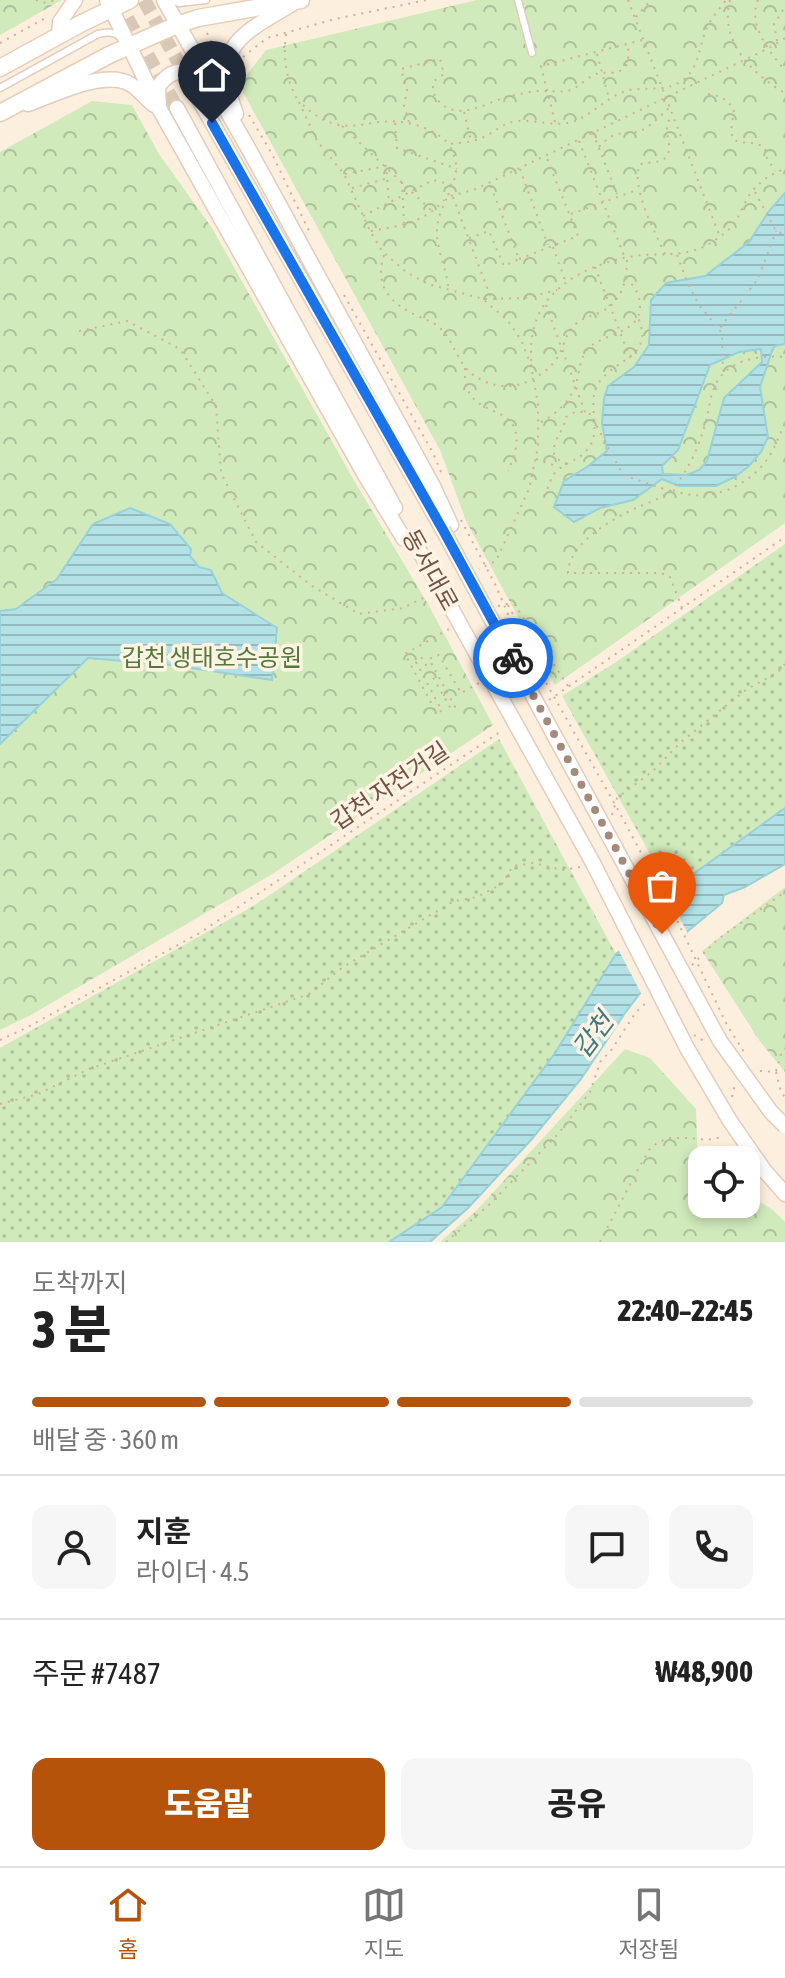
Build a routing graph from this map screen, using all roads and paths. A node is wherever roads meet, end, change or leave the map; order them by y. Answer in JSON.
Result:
{"nodes":[{"id":1,"x":36,"y":0,"type":"edge"},
{"id":2,"x":55,"y":0,"type":"edge"},
{"id":3,"x":75,"y":0,"type":"edge"},
{"id":4,"x":130,"y":0,"type":"edge"},
{"id":5,"x":164,"y":0,"type":"edge"},
{"id":6,"x":172,"y":0,"type":"edge"},
{"id":7,"x":206,"y":0,"type":"edge"},
{"id":8,"x":299,"y":0,"type":"edge"},
{"id":9,"x":427,"y":0,"type":"edge"},
{"id":10,"x":518,"y":0,"type":"edge"},
{"id":11,"x":628,"y":0,"type":"edge"},
{"id":12,"x":651,"y":0,"type":"edge"},
{"id":13,"x":728,"y":0,"type":"edge"},
{"id":14,"x":758,"y":0,"type":"edge"},
{"id":15,"x":109,"y":4,"type":"edge"},
{"id":16,"x":785,"y":7,"type":"edge"},
{"id":17,"x":47,"y":17,"type":"dead end"},
{"id":18,"x":635,"y":18,"type":"junction"},
{"id":19,"x":177,"y":25,"type":"junction"},
{"id":20,"x":207,"y":33,"type":"dead end"},
{"id":21,"x":286,"y":33,"type":"junction"},
{"id":22,"x":59,"y":36,"type":"junction"},
{"id":23,"x":785,"y":38,"type":"edge"},
{"id":24,"x":643,"y":40,"type":"junction"},
{"id":25,"x":0,"y":43,"type":"edge"},
{"id":26,"x":777,"y":43,"type":"junction"},
{"id":27,"x":199,"y":44,"type":"dead end"},
{"id":28,"x":628,"y":44,"type":"junction"},
{"id":29,"x":129,"y":46,"type":"junction"},
{"id":30,"x":769,"y":48,"type":"junction"},
{"id":31,"x":596,"y":52,"type":"junction"},
{"id":32,"x":532,"y":53,"type":"dead end"},
{"id":33,"x":242,"y":58,"type":"dead end"},
{"id":34,"x":744,"y":59,"type":"junction"},
{"id":35,"x":0,"y":68,"type":"edge"},
{"id":36,"x":785,"y":70,"type":"edge"},
{"id":37,"x":602,"y":73,"type":"junction"},
{"id":38,"x":0,"y":88,"type":"edge"},
{"id":39,"x":663,"y":89,"type":"junction"},
{"id":40,"x":547,"y":90,"type":"junction"},
{"id":41,"x":215,"y":91,"type":"junction"},
{"id":42,"x":785,"y":93,"type":"edge"},
{"id":43,"x":708,"y":94,"type":"dead end"},
{"id":44,"x":197,"y":96,"type":"tunnel mouth"},
{"id":45,"x":666,"y":97,"type":"junction"},
{"id":46,"x":609,"y":99,"type":"junction"},
{"id":47,"x":299,"y":102,"type":"junction"},
{"id":48,"x":177,"y":108,"type":"tunnel mouth"},
{"id":49,"x":670,"y":108,"type":"junction"},
{"id":50,"x":160,"y":110,"type":"junction"},
{"id":51,"x":464,"y":111,"type":"junction"},
{"id":52,"x":0,"y":113,"type":"edge"},
{"id":53,"x":673,"y":114,"type":"junction"},
{"id":54,"x":250,"y":115,"type":"dead end"},
{"id":55,"x":395,"y":122,"type":"junction"},
{"id":56,"x":409,"y":123,"type":"junction"},
{"id":57,"x":556,"y":124,"type":"junction"},
{"id":58,"x":341,"y":125,"type":"junction"},
{"id":59,"x":593,"y":132,"type":"junction"},
{"id":60,"x":578,"y":140,"type":"junction"},
{"id":61,"x":471,"y":141,"type":"junction"},
{"id":62,"x":449,"y":144,"type":"junction"},
{"id":63,"x":599,"y":147,"type":"junction"},
{"id":64,"x":252,"y":155,"type":"junction"},
{"id":65,"x":546,"y":155,"type":"junction"},
{"id":66,"x":386,"y":166,"type":"junction"},
{"id":67,"x":519,"y":168,"type":"junction"},
{"id":68,"x":457,"y":169,"type":"junction"},
{"id":69,"x":785,"y":169,"type":"edge"},
{"id":70,"x":775,"y":172,"type":"junction"},
{"id":71,"x":344,"y":174,"type":"junction"},
{"id":72,"x":387,"y":179,"type":"junction"},
{"id":73,"x":402,"y":182,"type":"junction"},
{"id":74,"x":489,"y":183,"type":"dead end"},
{"id":75,"x":453,"y":185,"type":"junction"},
{"id":76,"x":351,"y":189,"type":"junction"},
{"id":77,"x":638,"y":189,"type":"junction"},
{"id":78,"x":753,"y":189,"type":"junction"},
{"id":79,"x":412,"y":192,"type":"junction"},
{"id":80,"x":453,"y":196,"type":"junction"},
{"id":81,"x":402,"y":197,"type":"junction"},
{"id":82,"x":447,"y":197,"type":"junction"},
{"id":83,"x":618,"y":197,"type":"junction"},
{"id":84,"x":602,"y":202,"type":"junction"},
{"id":85,"x":389,"y":204,"type":"junction"},
{"id":86,"x":433,"y":212,"type":"junction"},
{"id":87,"x":569,"y":215,"type":"junction"},
{"id":88,"x":363,"y":217,"type":"junction"},
{"id":89,"x":404,"y":225,"type":"junction"},
{"id":90,"x":370,"y":231,"type":"junction"},
{"id":91,"x":776,"y":231,"type":"junction"},
{"id":92,"x":785,"y":235,"type":"edge"},
{"id":93,"x":720,"y":237,"type":"junction"},
{"id":94,"x":313,"y":238,"type":"dead end"},
{"id":95,"x":469,"y":238,"type":"junction"},
{"id":96,"x":551,"y":247,"type":"junction"},
{"id":97,"x":384,"y":253,"type":"junction"},
{"id":98,"x":676,"y":254,"type":"junction"},
{"id":99,"x":665,"y":255,"type":"junction"},
{"id":100,"x":626,"y":258,"type":"junction"},
{"id":101,"x":519,"y":259,"type":"junction"},
{"id":102,"x":595,"y":266,"type":"junction"},
{"id":103,"x":626,"y":278,"type":"junction"},
{"id":104,"x":566,"y":283,"type":"junction"},
{"id":105,"x":449,"y":289,"type":"junction"},
{"id":106,"x":560,"y":289,"type":"junction"},
{"id":107,"x":342,"y":291,"type":"dead end"},
{"id":108,"x":491,"y":298,"type":"junction"},
{"id":109,"x":483,"y":299,"type":"junction"},
{"id":110,"x":545,"y":303,"type":"junction"},
{"id":111,"x":610,"y":306,"type":"junction"},
{"id":112,"x":638,"y":317,"type":"junction"},
{"id":113,"x":719,"y":329,"type":"junction"},
{"id":114,"x":79,"y":331,"type":"dead end"},
{"id":115,"x":620,"y":333,"type":"junction"},
{"id":116,"x":561,"y":347,"type":"junction"},
{"id":117,"x":785,"y":357,"type":"edge"},
{"id":118,"x":630,"y":358,"type":"junction"},
{"id":119,"x":531,"y":365,"type":"junction"},
{"id":120,"x":465,"y":367,"type":"junction"},
{"id":121,"x":723,"y":372,"type":"junction"},
{"id":122,"x":533,"y":378,"type":"junction"},
{"id":123,"x":575,"y":385,"type":"junction"},
{"id":124,"x":586,"y":413,"type":"junction"},
{"id":125,"x":593,"y":413,"type":"junction"},
{"id":126,"x":593,"y":418,"type":"junction"},
{"id":127,"x":538,"y":423,"type":"junction"},
{"id":128,"x":785,"y":424,"type":"edge"},
{"id":129,"x":536,"y":459,"type":"junction"},
{"id":130,"x":568,"y":464,"type":"junction"},
{"id":131,"x":560,"y":468,"type":"junction"},
{"id":132,"x":508,"y":471,"type":"dead end"},
{"id":133,"x":444,"y":480,"type":"dead end"},
{"id":134,"x":671,"y":490,"type":"junction"},
{"id":135,"x":544,"y":496,"type":"dead end"},
{"id":136,"x":452,"y":525,"type":"junction"},
{"id":137,"x":785,"y":537,"type":"edge"},
{"id":138,"x":416,"y":545,"type":"junction"},
{"id":139,"x":470,"y":574,"type":"dead end"},
{"id":140,"x":430,"y":595,"type":"dead end"},
{"id":141,"x":507,"y":604,"type":"dead end"},
{"id":142,"x":682,"y":609,"type":"junction"},
{"id":143,"x":405,"y":654,"type":"dead end"},
{"id":144,"x":785,"y":664,"type":"edge"},
{"id":145,"x":537,"y":668,"type":"junction"},
{"id":146,"x":479,"y":683,"type":"dead end"},
{"id":147,"x":542,"y":704,"type":"dead end"},
{"id":148,"x":503,"y":730,"type":"dead end"},
{"id":149,"x":610,"y":822,"type":"dead end"},
{"id":150,"x":580,"y":868,"type":"dead end"},
{"id":151,"x":785,"y":892,"type":"edge"},
{"id":152,"x":687,"y":969,"type":"dead end"},
{"id":153,"x":654,"y":997,"type":"dead end"},
{"id":154,"x":0,"y":1040,"type":"edge"},
{"id":155,"x":785,"y":1048,"type":"edge"},
{"id":156,"x":743,"y":1050,"type":"dead end"},
{"id":157,"x":752,"y":1063,"type":"dead end"},
{"id":158,"x":776,"y":1072,"type":"dead end"},
{"id":159,"x":760,"y":1075,"type":"dead end"},
{"id":160,"x":736,"y":1080,"type":"dead end"},
{"id":161,"x":731,"y":1102,"type":"dead end"},
{"id":162,"x":0,"y":1104,"type":"edge"},
{"id":163,"x":785,"y":1126,"type":"edge"},
{"id":164,"x":728,"y":1132,"type":"dead end"},
{"id":165,"x":785,"y":1194,"type":"edge"},
{"id":166,"x":446,"y":1242,"type":"edge"},
{"id":167,"x":600,"y":1242,"type":"edge"}],
"edges":[{"from":1,"to":2,"type":"path"},
{"from":3,"to":22,"type":"street"},
{"from":4,"to":15,"type":"main road"},
{"from":5,"to":19,"type":"street"},
{"from":6,"to":7,"type":"lane"},
{"from":8,"to":19,"type":"main road"},
{"from":8,"to":64,"type":"street"},
{"from":9,"to":21,"type":"path"},
{"from":10,"to":32,"type":"lane"},
{"from":11,"to":18,"type":"path"},
{"from":12,"to":18,"type":"path"},
{"from":13,"to":34,"type":"path"},
{"from":13,"to":39,"type":"path"},
{"from":14,"to":30,"type":"path"},
{"from":15,"to":22,"type":"main road"},
{"from":15,"to":29,"type":"street"},
{"from":16,"to":26,"type":"path"},
{"from":17,"to":25,"type":"path"},
{"from":18,"to":24,"type":"path"},
{"from":19,"to":29,"type":"main road"},
{"from":19,"to":41,"type":"street"},
{"from":20,"to":27,"type":"path"},
{"from":21,"to":33,"type":"path"},
{"from":21,"to":47,"type":"path"},
{"from":22,"to":35,"type":"main road"},
{"from":23,"to":26,"type":"path"},
{"from":24,"to":28,"type":"path"},
{"from":24,"to":39,"type":"path"},
{"from":26,"to":30,"type":"path"},
{"from":28,"to":31,"type":"path"},
{"from":28,"to":37,"type":"path"},
{"from":29,"to":38,"type":"lane"},
{"from":29,"to":50,"type":"street"},
{"from":29,"to":52,"type":"main road"},
{"from":30,"to":34,"type":"path"},
{"from":30,"to":36,"type":"path"},
{"from":31,"to":37,"type":"path"},
{"from":31,"to":40,"type":"path"},
{"from":34,"to":42,"type":"path"},
{"from":34,"to":45,"type":"path"},
{"from":37,"to":40,"type":"path"},
{"from":37,"to":46,"type":"path"},
{"from":39,"to":45,"type":"path"},
{"from":39,"to":46,"type":"path"},
{"from":40,"to":51,"type":"path"},
{"from":40,"to":57,"type":"path"},
{"from":41,"to":50,"type":"street"},
{"from":41,"to":64,"type":"street"},
{"from":43,"to":70,"type":"path"},
{"from":44,"to":136,"type":"street","name":"동서대로"},
{"from":45,"to":49,"type":"path"},
{"from":45,"to":59,"type":"path"},
{"from":46,"to":57,"type":"path"},
{"from":47,"to":58,"type":"path"},
{"from":47,"to":71,"type":"path"},
{"from":48,"to":138,"type":"street","name":"동서대로"},
{"from":49,"to":53,"type":"path"},
{"from":49,"to":63,"type":"path"},
{"from":50,"to":52,"type":"street"},
{"from":50,"to":138,"type":"street"},
{"from":51,"to":56,"type":"path"},
{"from":51,"to":61,"type":"path"},
{"from":53,"to":77,"type":"path"},
{"from":53,"to":93,"type":"path"},
{"from":54,"to":94,"type":"path"},
{"from":55,"to":56,"type":"path"},
{"from":55,"to":58,"type":"path"},
{"from":55,"to":68,"type":"path"},
{"from":56,"to":62,"type":"path"},
{"from":57,"to":61,"type":"path"},
{"from":58,"to":66,"type":"path"},
{"from":59,"to":60,"type":"path"},
{"from":59,"to":63,"type":"path"},
{"from":60,"to":65,"type":"path"},
{"from":60,"to":84,"type":"path"},
{"from":61,"to":62,"type":"path"},
{"from":62,"to":68,"type":"path"},
{"from":63,"to":83,"type":"path"},
{"from":64,"to":136,"type":"street"},
{"from":65,"to":67,"type":"path"},
{"from":65,"to":87,"type":"path"},
{"from":66,"to":71,"type":"path"},
{"from":66,"to":72,"type":"path"},
{"from":66,"to":73,"type":"path"},
{"from":67,"to":80,"type":"path"},
{"from":67,"to":96,"type":"path"},
{"from":68,"to":75,"type":"path"},
{"from":69,"to":70,"type":"path"},
{"from":70,"to":78,"type":"path"},
{"from":71,"to":76,"type":"path"},
{"from":72,"to":76,"type":"path"},
{"from":72,"to":85,"type":"path"},
{"from":73,"to":79,"type":"path"},
{"from":73,"to":81,"type":"path"},
{"from":74,"to":101,"type":"path"},
{"from":75,"to":79,"type":"path"},
{"from":75,"to":82,"type":"path"},
{"from":76,"to":88,"type":"path"},
{"from":77,"to":83,"type":"path"},
{"from":77,"to":99,"type":"path"},
{"from":78,"to":91,"type":"path"},
{"from":78,"to":93,"type":"path"},
{"from":79,"to":81,"type":"path"},
{"from":79,"to":86,"type":"path"},
{"from":80,"to":82,"type":"path"},
{"from":80,"to":95,"type":"path"},
{"from":81,"to":85,"type":"path"},
{"from":81,"to":89,"type":"path"},
{"from":82,"to":86,"type":"path"},
{"from":82,"to":105,"type":"path"},
{"from":83,"to":84,"type":"path"},
{"from":84,"to":87,"type":"path"},
{"from":84,"to":100,"type":"path"},
{"from":85,"to":88,"type":"path"},
{"from":86,"to":89,"type":"path"},
{"from":87,"to":96,"type":"path"},
{"from":88,"to":90,"type":"path"},
{"from":89,"to":90,"type":"path"},
{"from":90,"to":97,"type":"path"},
{"from":91,"to":92,"type":"path"},
{"from":91,"to":113,"type":"path"},
{"from":93,"to":98,"type":"path"},
{"from":95,"to":101,"type":"path"},
{"from":95,"to":108,"type":"path"},
{"from":96,"to":101,"type":"path"},
{"from":96,"to":104,"type":"path"},
{"from":97,"to":105,"type":"path"},
{"from":97,"to":120,"type":"path"},
{"from":98,"to":99,"type":"path"},
{"from":98,"to":113,"type":"path"},
{"from":99,"to":100,"type":"path"},
{"from":100,"to":102,"type":"path"},
{"from":100,"to":103,"type":"path"},
{"from":102,"to":104,"type":"path"},
{"from":102,"to":111,"type":"path"},
{"from":103,"to":111,"type":"path"},
{"from":103,"to":112,"type":"path"},
{"from":104,"to":106,"type":"path"},
{"from":105,"to":109,"type":"path"},
{"from":106,"to":108,"type":"path"},
{"from":106,"to":110,"type":"path"},
{"from":107,"to":133,"type":"path"},
{"from":108,"to":109,"type":"path"},
{"from":109,"to":119,"type":"path"},
{"from":110,"to":116,"type":"path"},
{"from":110,"to":119,"type":"path"},
{"from":111,"to":115,"type":"path"},
{"from":111,"to":116,"type":"path"},
{"from":112,"to":115,"type":"path"},
{"from":112,"to":118,"type":"path"},
{"from":113,"to":121,"type":"path"},
{"from":114,"to":140,"type":"path"},
{"from":115,"to":118,"type":"path"},
{"from":115,"to":123,"type":"path"},
{"from":116,"to":122,"type":"path"},
{"from":116,"to":123,"type":"path"},
{"from":117,"to":121,"type":"path"},
{"from":118,"to":125,"type":"path"},
{"from":119,"to":122,"type":"path"},
{"from":120,"to":122,"type":"path"},
{"from":120,"to":132,"type":"path"},
{"from":121,"to":134,"type":"path"},
{"from":122,"to":127,"type":"path"},
{"from":123,"to":124,"type":"path"},
{"from":123,"to":127,"type":"path"},
{"from":124,"to":125,"type":"path"},
{"from":124,"to":130,"type":"path"},
{"from":125,"to":126,"type":"path"},
{"from":126,"to":130,"type":"path"},
{"from":126,"to":134,"type":"path"},
{"from":127,"to":129,"type":"path"},
{"from":128,"to":134,"type":"path"},
{"from":129,"to":131,"type":"path"},
{"from":129,"to":139,"type":"path"},
{"from":130,"to":131,"type":"path"},
{"from":131,"to":135,"type":"path"},
{"from":134,"to":142,"type":"path"},
{"from":136,"to":145,"type":"path","bridge":true},
{"from":136,"to":163,"type":"street","bridge":true},
{"from":137,"to":142,"type":"path"},
{"from":138,"to":165,"type":"street","name":"동서대로","bridge":true},
{"from":141,"to":145,"type":"path"},
{"from":142,"to":147,"type":"path"},
{"from":143,"to":146,"type":"path"},
{"from":144,"to":149,"type":"path"},
{"from":145,"to":156,"type":"path","bridge":true},
{"from":148,"to":154,"type":"path","name":"갑천 자전거길"},
{"from":150,"to":162,"type":"path"},
{"from":151,"to":152,"type":"path"},
{"from":153,"to":166,"type":"path"},
{"from":155,"to":158,"type":"path"},
{"from":157,"to":159,"type":"path"},
{"from":160,"to":161,"type":"path"},
{"from":164,"to":167,"type":"path"}]}
